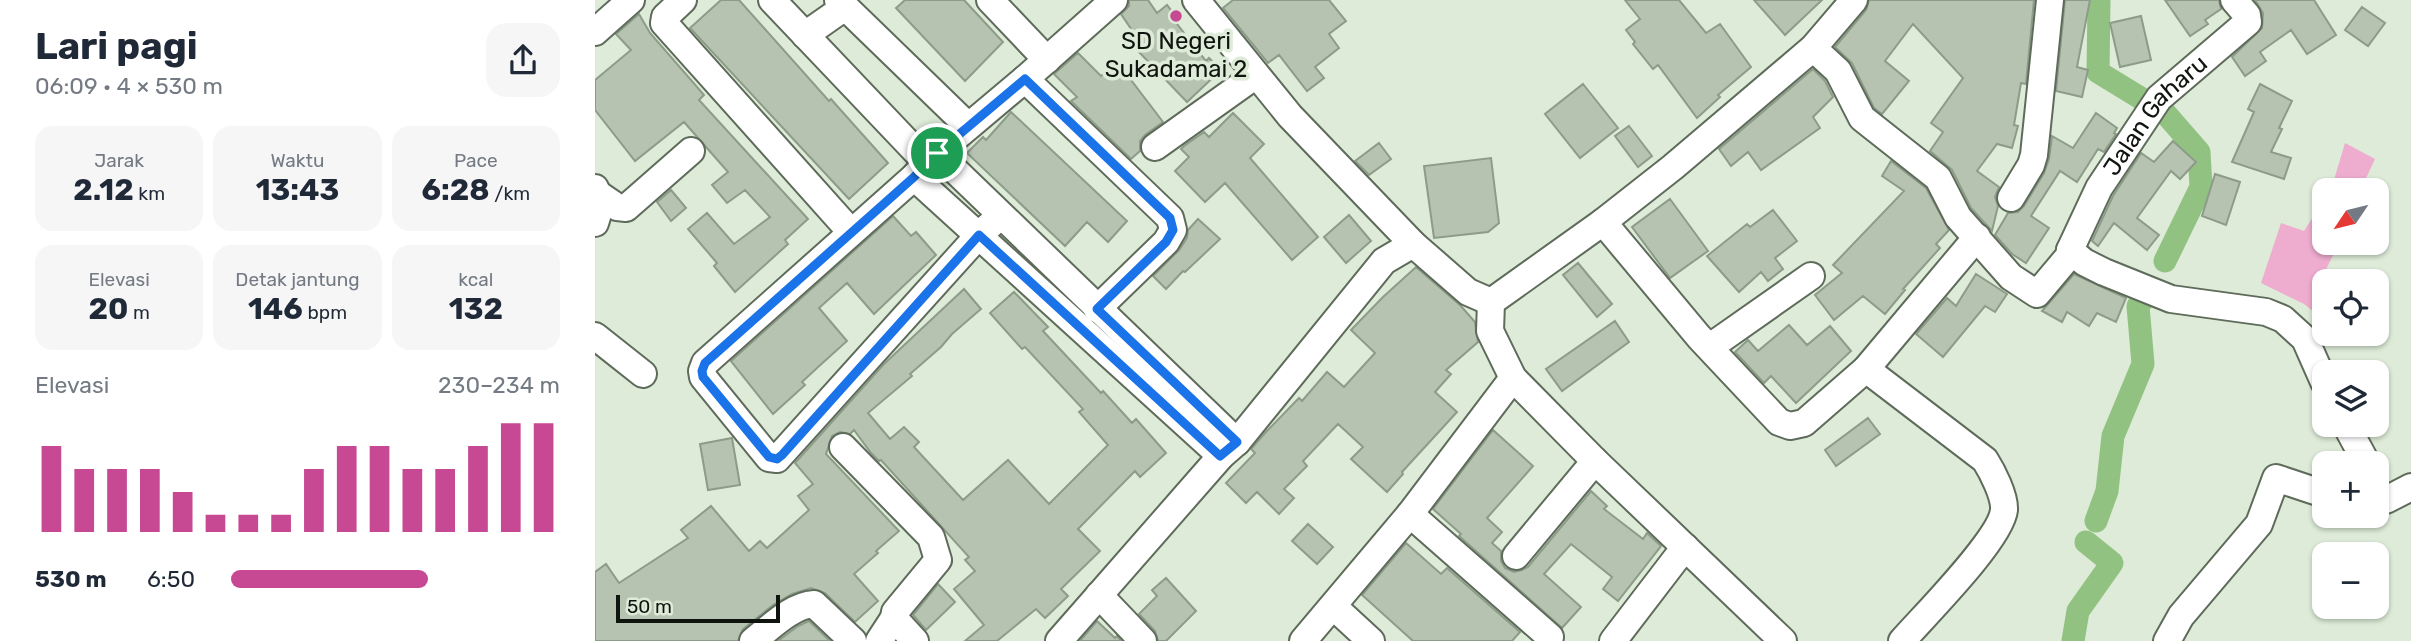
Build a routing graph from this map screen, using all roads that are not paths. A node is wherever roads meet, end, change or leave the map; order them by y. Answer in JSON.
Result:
{"nodes":[{"id":1,"x":631,"y":0,"type":"edge"},
{"id":2,"x":683,"y":0,"type":"edge"},
{"id":3,"x":772,"y":0,"type":"edge"},
{"id":4,"x":989,"y":0,"type":"edge"},
{"id":5,"x":1114,"y":0,"type":"edge"},
{"id":6,"x":1854,"y":0,"type":"edge"},
{"id":7,"x":2050,"y":0,"type":"edge"},
{"id":8,"x":2234,"y":0,"type":"edge"},
{"id":9,"x":1201,"y":2,"type":"edge"},
{"id":10,"x":841,"y":4,"type":"edge"},
{"id":11,"x":595,"y":32,"type":"edge"},
{"id":12,"x":805,"y":35,"type":"junction"},
{"id":13,"x":1813,"y":48,"type":"junction"},
{"id":14,"x":1047,"y":60,"type":"junction"},
{"id":15,"x":1257,"y":75,"type":"junction"},
{"id":16,"x":1025,"y":79,"type":"junction"},
{"id":17,"x":968,"y":126,"type":"junction"},
{"id":18,"x":1155,"y":147,"type":"dead end"},
{"id":19,"x":691,"y":151,"type":"dead end"},
{"id":20,"x":926,"y":164,"type":"junction"},
{"id":21,"x":596,"y":191,"type":"edge"},
{"id":22,"x":2011,"y":198,"type":"dead end"},
{"id":23,"x":1000,"y":216,"type":"junction"},
{"id":24,"x":1603,"y":222,"type":"junction"},
{"id":25,"x":595,"y":223,"type":"edge"},
{"id":26,"x":851,"y":232,"type":"junction"},
{"id":27,"x":979,"y":235,"type":"junction"},
{"id":28,"x":1977,"y":237,"type":"junction"},
{"id":29,"x":1413,"y":244,"type":"junction"},
{"id":30,"x":2070,"y":250,"type":"junction"},
{"id":31,"x":1811,"y":276,"type":"dead end"},
{"id":32,"x":1491,"y":302,"type":"junction"},
{"id":33,"x":1097,"y":309,"type":"junction"},
{"id":34,"x":595,"y":336,"type":"edge"},
{"id":35,"x":1116,"y":344,"type":"junction"},
{"id":36,"x":1710,"y":347,"type":"junction"},
{"id":37,"x":2314,"y":360,"type":"edge"},
{"id":38,"x":1866,"y":369,"type":"junction"},
{"id":39,"x":643,"y":374,"type":"dead end"},
{"id":40,"x":1513,"y":378,"type":"junction"},
{"id":41,"x":843,"y":447,"type":"dead end"},
{"id":42,"x":1229,"y":449,"type":"junction"},
{"id":43,"x":1595,"y":461,"type":"junction"},
{"id":44,"x":2411,"y":486,"type":"edge"},
{"id":45,"x":2312,"y":490,"type":"edge"},
{"id":46,"x":2389,"y":492,"type":"edge"},
{"id":47,"x":1410,"y":514,"type":"junction"},
{"id":48,"x":1685,"y":547,"type":"junction"},
{"id":49,"x":1516,"y":556,"type":"dead end"},
{"id":50,"x":1099,"y":596,"type":"junction"},
{"id":51,"x":1333,"y":606,"type":"junction"},
{"id":52,"x":894,"y":618,"type":"junction"},
{"id":53,"x":1550,"y":637,"type":"dead end"},
{"id":54,"x":753,"y":641,"type":"edge"},
{"id":55,"x":853,"y":641,"type":"edge"},
{"id":56,"x":879,"y":641,"type":"edge"},
{"id":57,"x":915,"y":641,"type":"edge"},
{"id":58,"x":1059,"y":641,"type":"edge"},
{"id":59,"x":1143,"y":641,"type":"edge"},
{"id":60,"x":1303,"y":641,"type":"edge"},
{"id":61,"x":1371,"y":641,"type":"edge"},
{"id":62,"x":1613,"y":641,"type":"edge"},
{"id":63,"x":1783,"y":641,"type":"edge"},
{"id":64,"x":1902,"y":641,"type":"edge"},
{"id":65,"x":2167,"y":641,"type":"edge"}],
"edges":[{"from":1,"to":11,"type":"street"},
{"from":2,"to":26,"type":"street"},
{"from":3,"to":12,"type":"street"},
{"from":4,"to":14,"type":"street"},
{"from":5,"to":14,"type":"street"},
{"from":6,"to":13,"type":"street"},
{"from":7,"to":22,"type":"street"},
{"from":8,"to":30,"type":"street","name":"Jalan Gaharu"},
{"from":9,"to":15,"type":"street"},
{"from":10,"to":12,"type":"street"},
{"from":10,"to":17,"type":"street"},
{"from":12,"to":20,"type":"street"},
{"from":13,"to":24,"type":"street"},
{"from":13,"to":28,"type":"street"},
{"from":14,"to":16,"type":"street"},
{"from":15,"to":18,"type":"street"},
{"from":15,"to":29,"type":"street"},
{"from":16,"to":17,"type":"street"},
{"from":16,"to":33,"type":"street"},
{"from":17,"to":20,"type":"street"},
{"from":19,"to":21,"type":"street"},
{"from":20,"to":23,"type":"street"},
{"from":20,"to":26,"type":"street"},
{"from":20,"to":27,"type":"street"},
{"from":21,"to":25,"type":"street"},
{"from":23,"to":27,"type":"street"},
{"from":23,"to":33,"type":"street"},
{"from":24,"to":32,"type":"street"},
{"from":24,"to":36,"type":"street"},
{"from":26,"to":27,"type":"street"},
{"from":27,"to":35,"type":"street"},
{"from":28,"to":30,"type":"street"},
{"from":28,"to":38,"type":"street"},
{"from":29,"to":32,"type":"street"},
{"from":29,"to":42,"type":"street"},
{"from":30,"to":37,"type":"street"},
{"from":31,"to":36,"type":"street"},
{"from":32,"to":40,"type":"street"},
{"from":33,"to":35,"type":"street"},
{"from":34,"to":39,"type":"street"},
{"from":35,"to":42,"type":"street"},
{"from":36,"to":38,"type":"street"},
{"from":38,"to":64,"type":"street"},
{"from":40,"to":43,"type":"street"},
{"from":40,"to":47,"type":"street"},
{"from":41,"to":52,"type":"street"},
{"from":42,"to":50,"type":"street"},
{"from":43,"to":48,"type":"street"},
{"from":43,"to":49,"type":"street"},
{"from":44,"to":46,"type":"street"},
{"from":45,"to":65,"type":"street"},
{"from":47,"to":51,"type":"street"},
{"from":47,"to":53,"type":"street"},
{"from":48,"to":62,"type":"street"},
{"from":48,"to":63,"type":"street"},
{"from":50,"to":58,"type":"street"},
{"from":50,"to":59,"type":"street"},
{"from":51,"to":60,"type":"street"},
{"from":51,"to":61,"type":"street"},
{"from":52,"to":56,"type":"street"},
{"from":52,"to":57,"type":"street"},
{"from":54,"to":55,"type":"street"}]}
